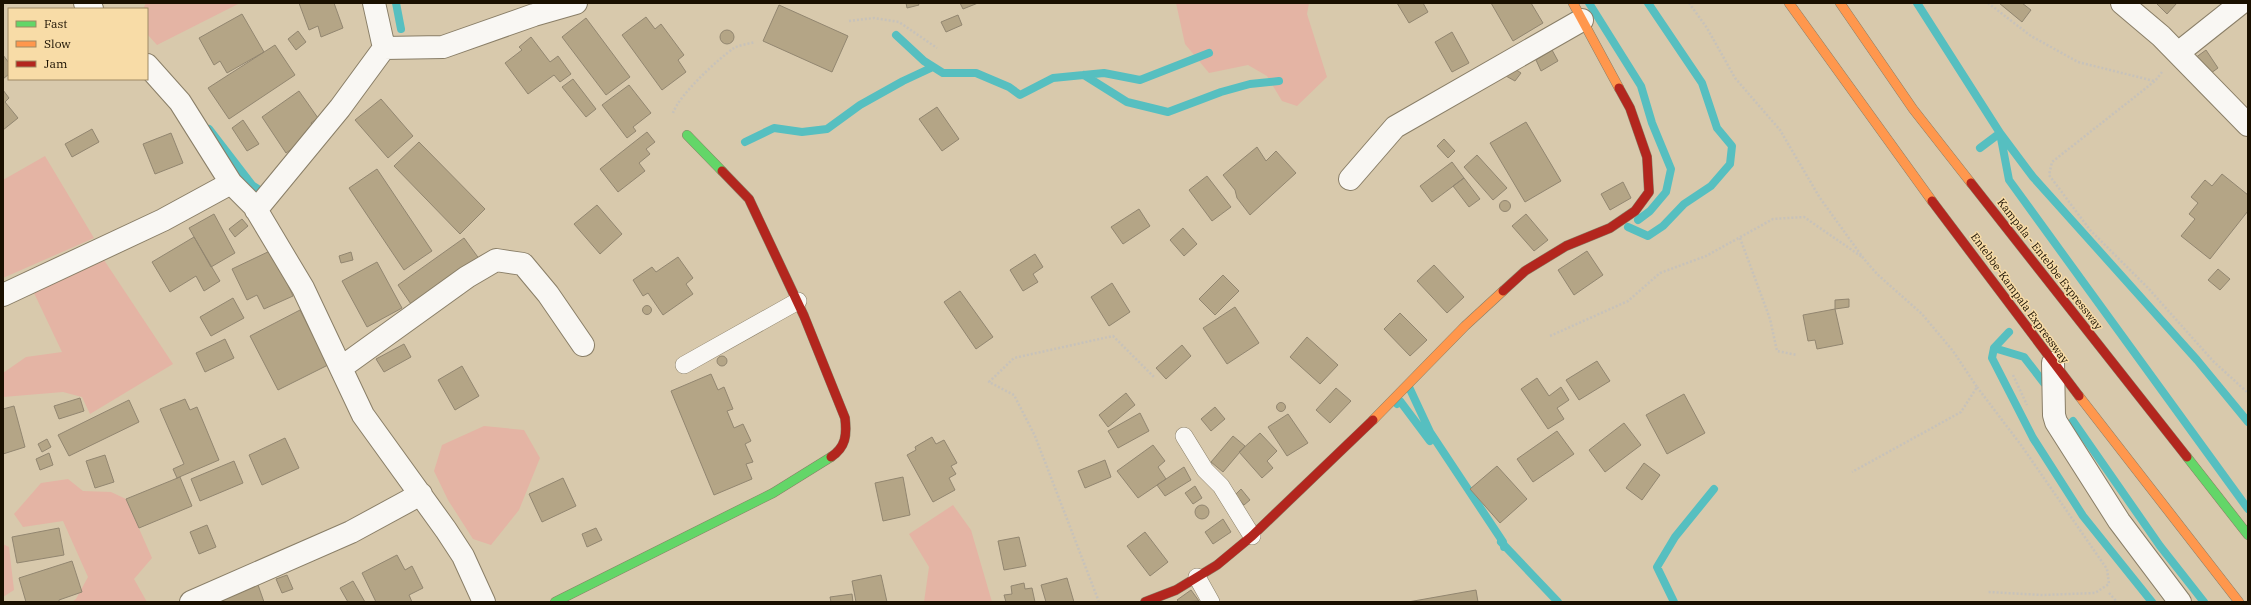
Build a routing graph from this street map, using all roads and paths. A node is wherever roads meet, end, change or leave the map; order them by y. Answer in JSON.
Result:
{"nodes":[{"id":1,"x":374,"y":3,"type":"edge"},
{"id":2,"x":576,"y":3,"type":"edge"},
{"id":3,"x":1688,"y":3,"type":"edge"},
{"id":4,"x":1788,"y":3,"type":"edge"},
{"id":5,"x":1840,"y":3,"type":"edge"},
{"id":6,"x":1988,"y":3,"type":"edge"},
{"id":7,"x":2122,"y":3,"type":"edge"},
{"id":8,"x":2241,"y":3,"type":"edge"},
{"id":9,"x":1577,"y":12,"type":"edge"},
{"id":10,"x":849,"y":21,"type":"dead end"},
{"id":11,"x":755,"y":42,"type":"dead end"},
{"id":12,"x":384,"y":48,"type":"junction"},
{"id":13,"x":937,"y":48,"type":"dead end"},
{"id":14,"x":2178,"y":54,"type":"junction"},
{"id":15,"x":148,"y":66,"type":"edge"},
{"id":16,"x":2155,"y":81,"type":"junction"},
{"id":17,"x":2248,"y":126,"type":"edge"},
{"id":18,"x":686,"y":135,"type":"joint"},
{"id":19,"x":1350,"y":180,"type":"dead end"},
{"id":20,"x":231,"y":183,"type":"junction"},
{"id":21,"x":256,"y":210,"type":"junction"},
{"id":22,"x":1740,"y":238,"type":"junction"},
{"id":23,"x":1864,"y":259,"type":"junction"},
{"id":24,"x":3,"y":295,"type":"edge"},
{"id":25,"x":798,"y":302,"type":"junction"},
{"id":26,"x":1550,"y":336,"type":"dead end"},
{"id":27,"x":583,"y":345,"type":"dead end"},
{"id":28,"x":1797,"y":355,"type":"dead end"},
{"id":29,"x":2053,"y":363,"type":"junction"},
{"id":30,"x":684,"y":366,"type":"dead end"},
{"id":31,"x":342,"y":367,"type":"junction"},
{"id":32,"x":1155,"y":378,"type":"dead end"},
{"id":33,"x":1977,"y":387,"type":"junction"},
{"id":34,"x":2248,"y":393,"type":"edge"},
{"id":35,"x":1184,"y":436,"type":"dead end"},
{"id":36,"x":1852,"y":472,"type":"dead end"},
{"id":37,"x":421,"y":494,"type":"junction"},
{"id":38,"x":2248,"y":535,"type":"edge"},
{"id":39,"x":1252,"y":536,"type":"junction"},
{"id":40,"x":1197,"y":577,"type":"junction"},
{"id":41,"x":1988,"y":592,"type":"dead end"},
{"id":42,"x":2109,"y":593,"type":"dead end"},
{"id":43,"x":191,"y":602,"type":"edge"},
{"id":44,"x":484,"y":602,"type":"edge"},
{"id":45,"x":555,"y":602,"type":"edge"},
{"id":46,"x":1099,"y":602,"type":"edge"},
{"id":47,"x":1145,"y":602,"type":"edge"},
{"id":48,"x":1211,"y":602,"type":"edge"},
{"id":49,"x":2117,"y":602,"type":"edge"},
{"id":50,"x":2180,"y":602,"type":"edge"},
{"id":51,"x":2239,"y":602,"type":"edge"}],
"edges":[{"from":1,"to":12,"type":"street"},
{"from":2,"to":12,"type":"street"},
{"from":3,"to":23,"type":"path"},
{"from":4,"to":29,"type":"main road","name":"Entebbe-Kampala Expressway"},
{"from":5,"to":38,"type":"main road","name":"Kampala - Entebbe Expressway"},
{"from":6,"to":16,"type":"path"},
{"from":7,"to":14,"type":"street"},
{"from":8,"to":14,"type":"street"},
{"from":9,"to":19,"type":"street"},
{"from":9,"to":39,"type":"main road"},
{"from":10,"to":13,"type":"path"},
{"from":11,"to":18,"type":"path"},
{"from":12,"to":21,"type":"street"},
{"from":14,"to":16,"type":"path"},
{"from":14,"to":17,"type":"street"},
{"from":15,"to":20,"type":"street"},
{"from":16,"to":34,"type":"path"},
{"from":18,"to":25,"type":"main road"},
{"from":20,"to":21,"type":"street"},
{"from":20,"to":24,"type":"street"},
{"from":21,"to":31,"type":"street"},
{"from":22,"to":23,"type":"path"},
{"from":22,"to":26,"type":"path"},
{"from":22,"to":28,"type":"path"},
{"from":23,"to":33,"type":"path"},
{"from":25,"to":30,"type":"lane"},
{"from":25,"to":45,"type":"main road"},
{"from":27,"to":31,"type":"street"},
{"from":29,"to":50,"type":"street"},
{"from":29,"to":51,"type":"main road","name":"Entebbe-Kampala Expressway"},
{"from":31,"to":37,"type":"street"},
{"from":32,"to":46,"type":"path"},
{"from":33,"to":36,"type":"path"},
{"from":33,"to":41,"type":"path"},
{"from":35,"to":39,"type":"lane"},
{"from":37,"to":43,"type":"street"},
{"from":37,"to":44,"type":"street"},
{"from":39,"to":40,"type":"main road"},
{"from":40,"to":47,"type":"main road"},
{"from":40,"to":48,"type":"lane"},
{"from":42,"to":49,"type":"path"}]}
